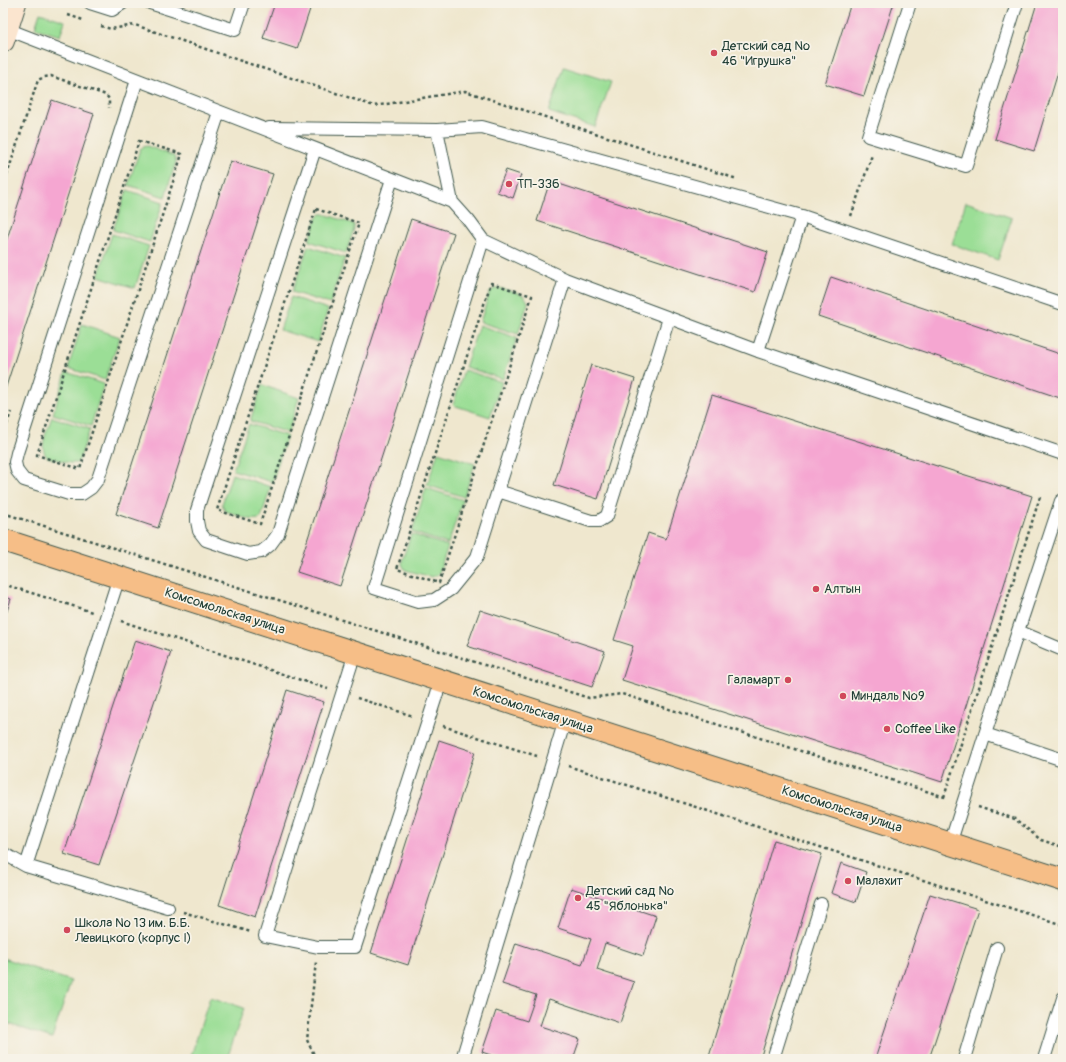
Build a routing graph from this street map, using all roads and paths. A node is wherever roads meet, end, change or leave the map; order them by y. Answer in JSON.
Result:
{"nodes":[{"id":1,"x":15,"y":3,"type":"edge"},
{"id":2,"x":90,"y":3,"type":"edge"},
{"id":3,"x":123,"y":3,"type":"edge"},
{"id":4,"x":150,"y":3,"type":"edge"},
{"id":5,"x":244,"y":3,"type":"edge"},
{"id":6,"x":910,"y":3,"type":"edge"},
{"id":7,"x":1017,"y":3,"type":"edge"},
{"id":8,"x":5,"y":35,"type":"edge"},
{"id":9,"x":137,"y":80,"type":"junction"},
{"id":10,"x":109,"y":111,"type":"dead end"},
{"id":11,"x":219,"y":112,"type":"junction"},
{"id":12,"x":260,"y":128,"type":"junction"},
{"id":13,"x":437,"y":130,"type":"junction"},
{"id":14,"x":878,"y":139,"type":"junction"},
{"id":15,"x":315,"y":149,"type":"junction"},
{"id":16,"x":392,"y":179,"type":"junction"},
{"id":17,"x":3,"y":187,"type":"edge"},
{"id":18,"x":452,"y":202,"type":"junction"},
{"id":19,"x":802,"y":216,"type":"junction"},
{"id":20,"x":851,"y":216,"type":"dead end"},
{"id":21,"x":483,"y":240,"type":"junction"},
{"id":22,"x":565,"y":279,"type":"junction"},
{"id":23,"x":532,"y":296,"type":"joint"},
{"id":24,"x":1063,"y":304,"type":"edge"},
{"id":25,"x":670,"y":318,"type":"junction"},
{"id":26,"x":758,"y":351,"type":"junction"},
{"id":27,"x":1063,"y":454,"type":"edge"},
{"id":28,"x":80,"y":469,"type":"joint"},
{"id":29,"x":498,"y":491,"type":"junction"},
{"id":30,"x":1040,"y":497,"type":"dead end"},
{"id":31,"x":1063,"y":500,"type":"edge"},
{"id":32,"x":217,"y":510,"type":"joint"},
{"id":33,"x":3,"y":513,"type":"edge"},
{"id":34,"x":3,"y":540,"type":"edge"},
{"id":35,"x":119,"y":577,"type":"junction"},
{"id":36,"x":3,"y":584,"type":"edge"},
{"id":37,"x":107,"y":616,"type":"junction"},
{"id":38,"x":1018,"y":631,"type":"junction"},
{"id":39,"x":1063,"y":650,"type":"edge"},
{"id":40,"x":355,"y":653,"type":"junction"},
{"id":41,"x":441,"y":681,"type":"junction"},
{"id":42,"x":342,"y":693,"type":"junction"},
{"id":43,"x":565,"y":720,"type":"junction"},
{"id":44,"x":428,"y":721,"type":"junction"},
{"id":45,"x":985,"y":734,"type":"junction"},
{"id":46,"x":1063,"y":760,"type":"edge"},
{"id":47,"x":553,"y":761,"type":"junction"},
{"id":48,"x":944,"y":797,"type":"junction"},
{"id":49,"x":963,"y":803,"type":"junction"},
{"id":50,"x":950,"y":844,"type":"junction"},
{"id":51,"x":1063,"y":847,"type":"edge"},
{"id":52,"x":3,"y":853,"type":"edge"},
{"id":53,"x":26,"y":866,"type":"junction"},
{"id":54,"x":1063,"y":880,"type":"edge"},
{"id":55,"x":821,"y":904,"type":"dead end"},
{"id":56,"x":168,"y":908,"type":"joint"},
{"id":57,"x":1063,"y":925,"type":"edge"},
{"id":58,"x":265,"y":936,"type":"junction"},
{"id":59,"x":318,"y":947,"type":"junction"},
{"id":60,"x":997,"y":948,"type":"dead end"},
{"id":61,"x":1063,"y":998,"type":"edge"},
{"id":62,"x":316,"y":1059,"type":"edge"},
{"id":63,"x":462,"y":1059,"type":"edge"},
{"id":64,"x":773,"y":1059,"type":"edge"},
{"id":65,"x":964,"y":1059,"type":"edge"},
{"id":66,"x":1044,"y":1059,"type":"edge"}],
"edges":[{"from":1,"to":8,"type":"street"},
{"from":2,"to":3,"type":"lane"},
{"from":4,"to":5,"type":"lane"},
{"from":6,"to":14,"type":"lane"},
{"from":7,"to":14,"type":"lane"},
{"from":8,"to":9,"type":"lane"},
{"from":9,"to":11,"type":"lane"},
{"from":9,"to":11,"type":"lane"},
{"from":10,"to":17,"type":"path"},
{"from":11,"to":12,"type":"lane"},
{"from":12,"to":13,"type":"lane"},
{"from":12,"to":15,"type":"lane"},
{"from":13,"to":18,"type":"lane"},
{"from":13,"to":19,"type":"lane"},
{"from":14,"to":20,"type":"path"},
{"from":15,"to":16,"type":"lane"},
{"from":15,"to":16,"type":"lane"},
{"from":16,"to":18,"type":"lane"},
{"from":18,"to":21,"type":"lane"},
{"from":19,"to":24,"type":"lane"},
{"from":19,"to":26,"type":"lane"},
{"from":21,"to":22,"type":"lane"},
{"from":21,"to":29,"type":"lane"},
{"from":22,"to":25,"type":"lane"},
{"from":22,"to":29,"type":"lane"},
{"from":23,"to":23,"type":"path"},
{"from":25,"to":26,"type":"lane"},
{"from":25,"to":29,"type":"lane"},
{"from":26,"to":27,"type":"lane"},
{"from":28,"to":28,"type":"path"},
{"from":30,"to":48,"type":"path"},
{"from":31,"to":38,"type":"lane"},
{"from":32,"to":32,"type":"path"},
{"from":33,"to":48,"type":"path"},
{"from":34,"to":35,"type":"main road","name":"Комсомольская улица"},
{"from":35,"to":37,"type":"lane"},
{"from":35,"to":40,"type":"main road","name":"Комсомольская улица"},
{"from":36,"to":37,"type":"path"},
{"from":37,"to":42,"type":"path"},
{"from":37,"to":53,"type":"lane"},
{"from":38,"to":39,"type":"lane"},
{"from":38,"to":45,"type":"lane"},
{"from":40,"to":41,"type":"main road","name":"Комсомольская улица"},
{"from":40,"to":42,"type":"lane"},
{"from":41,"to":43,"type":"main road","name":"Комсомольская улица"},
{"from":41,"to":44,"type":"lane"},
{"from":42,"to":44,"type":"path"},
{"from":42,"to":58,"type":"lane"},
{"from":43,"to":47,"type":"lane"},
{"from":43,"to":50,"type":"main road","name":"Комсомольская улица"},
{"from":44,"to":47,"type":"path"},
{"from":44,"to":59,"type":"lane"},
{"from":45,"to":46,"type":"lane"},
{"from":45,"to":49,"type":"lane"},
{"from":47,"to":57,"type":"path"},
{"from":47,"to":63,"type":"lane"},
{"from":48,"to":49,"type":"path"},
{"from":49,"to":50,"type":"lane"},
{"from":49,"to":51,"type":"path"},
{"from":50,"to":54,"type":"main road","name":"Комсомольская улица"},
{"from":52,"to":53,"type":"lane"},
{"from":53,"to":56,"type":"lane"},
{"from":55,"to":64,"type":"lane"},
{"from":56,"to":58,"type":"path"},
{"from":58,"to":59,"type":"lane"},
{"from":59,"to":62,"type":"path"},
{"from":60,"to":65,"type":"lane"},
{"from":61,"to":66,"type":"lane"}]}
